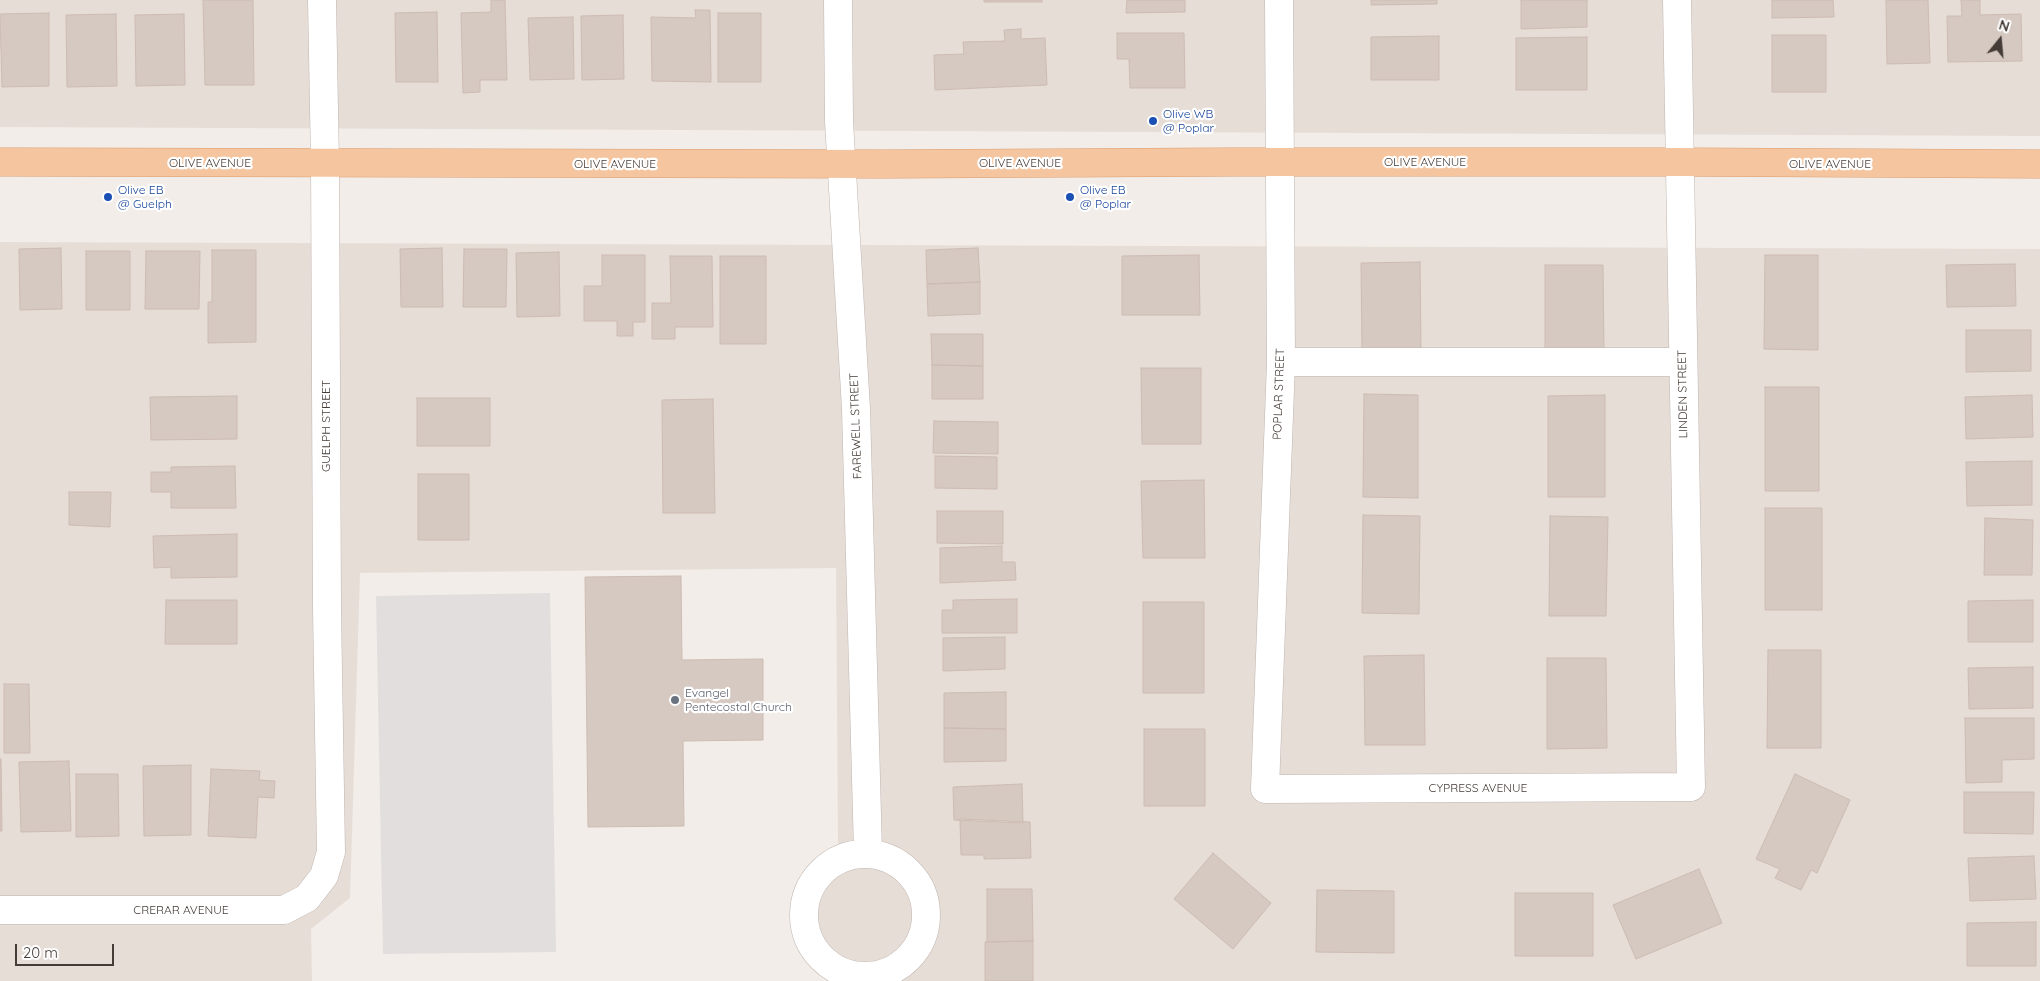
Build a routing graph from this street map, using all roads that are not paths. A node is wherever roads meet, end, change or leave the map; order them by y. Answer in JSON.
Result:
{"nodes":[{"id":1,"x":322,"y":0,"type":"edge"},
{"id":2,"x":838,"y":0,"type":"edge"},
{"id":3,"x":1279,"y":0,"type":"edge"},
{"id":4,"x":1677,"y":0,"type":"edge"},
{"id":5,"x":0,"y":162,"type":"edge"},
{"id":6,"x":325,"y":162,"type":"junction"},
{"id":7,"x":1280,"y":162,"type":"junction"},
{"id":8,"x":1680,"y":162,"type":"junction"},
{"id":9,"x":841,"y":164,"type":"junction"},
{"id":10,"x":2040,"y":164,"type":"edge"},
{"id":11,"x":1281,"y":362,"type":"junction"},
{"id":12,"x":1682,"y":362,"type":"junction"},
{"id":13,"x":1692,"y":787,"type":"joint"},
{"id":14,"x":1265,"y":789,"type":"joint"},
{"id":15,"x":331,"y":852,"type":"joint"},
{"id":16,"x":868,"y":852,"type":"junction"},
{"id":17,"x":0,"y":910,"type":"edge"},
{"id":18,"x":868,"y":979,"type":"edge"}],
"edges":[{"from":1,"to":6,"type":"street","name":"GUELPH STREET"},
{"from":2,"to":9,"type":"street","name":"FAREWELL STREET"},
{"from":3,"to":7,"type":"street","name":"POPLAR STREET"},
{"from":4,"to":8,"type":"street","name":"LINDEN STREET"},
{"from":5,"to":6,"type":"main road","name":"OLIVE AVENUE"},
{"from":6,"to":9,"type":"main road","name":"OLIVE AVENUE"},
{"from":6,"to":15,"type":"street","name":"GUELPH STREET"},
{"from":7,"to":8,"type":"main road","name":"OLIVE AVENUE"},
{"from":7,"to":9,"type":"main road","name":"OLIVE AVENUE"},
{"from":7,"to":11,"type":"street","name":"POPLAR STREET"},
{"from":8,"to":10,"type":"main road","name":"OLIVE AVENUE"},
{"from":8,"to":12,"type":"street","name":"LINDEN STREET"},
{"from":9,"to":16,"type":"street","name":"FAREWELL STREET"},
{"from":11,"to":12,"type":"street"},
{"from":11,"to":14,"type":"street","name":"POPLAR STREET"},
{"from":12,"to":13,"type":"street","name":"LINDEN STREET"},
{"from":13,"to":14,"type":"street","name":"CYPRESS AVENUE"},
{"from":15,"to":17,"type":"street","name":"CRERAR AVENUE"},
{"from":16,"to":18,"type":"street"},
{"from":16,"to":18,"type":"street"}]}
